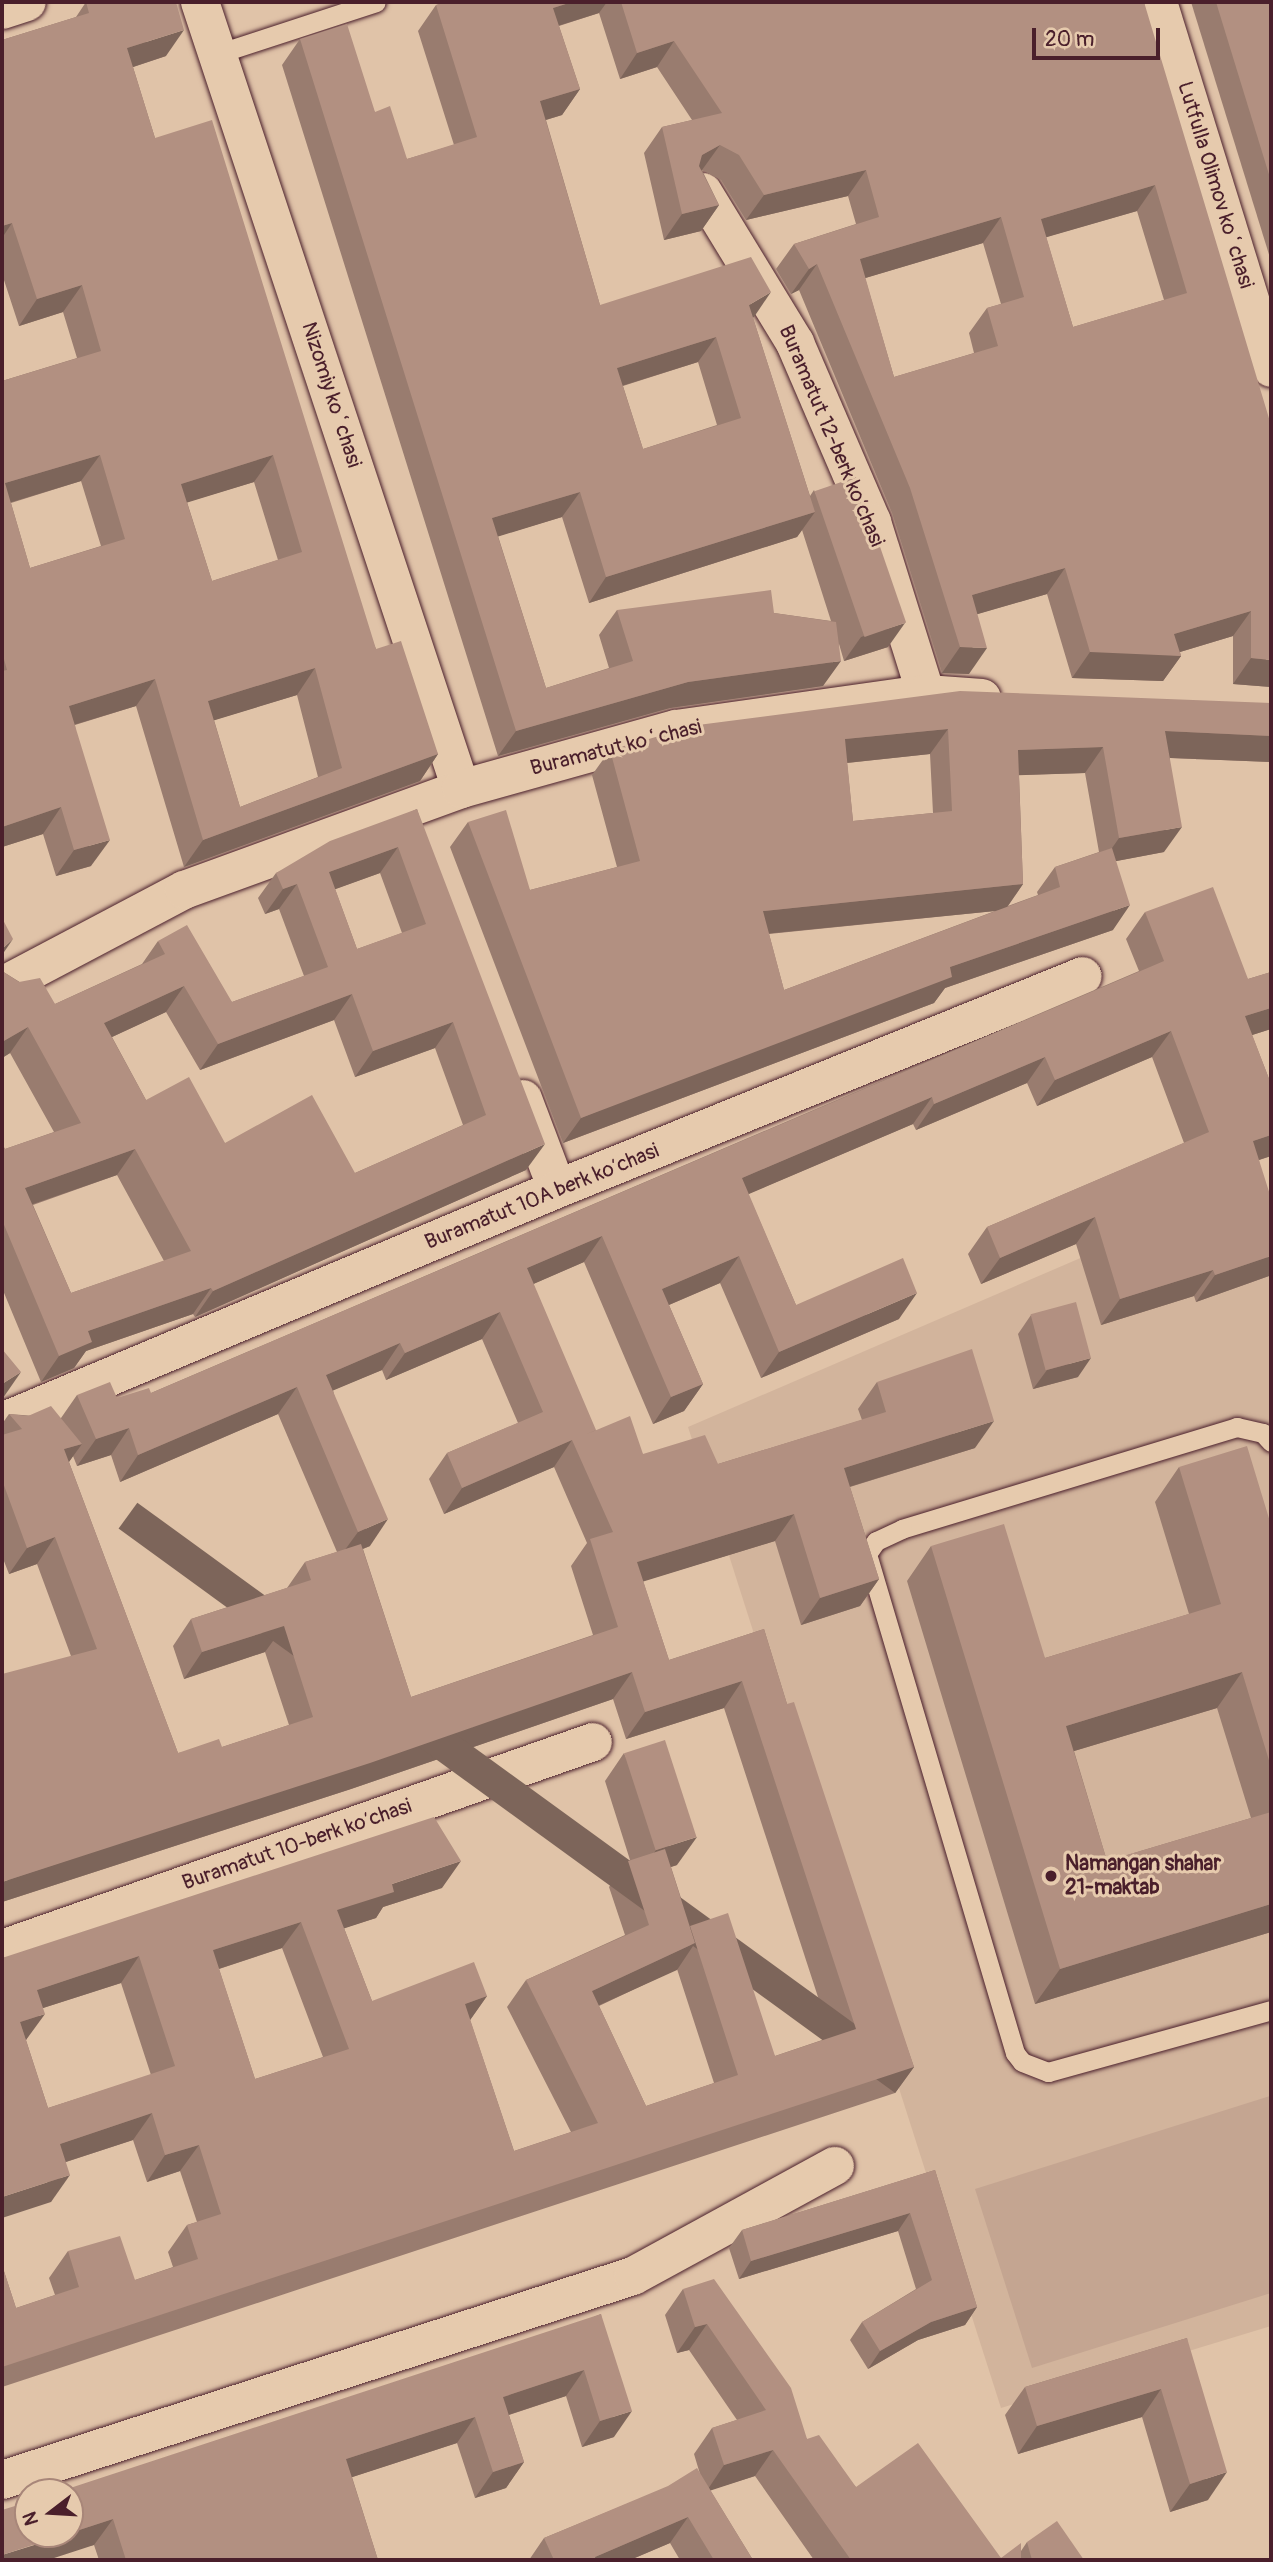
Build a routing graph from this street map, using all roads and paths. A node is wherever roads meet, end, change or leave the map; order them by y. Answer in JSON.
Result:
{"nodes":[{"id":1,"x":27,"y":2,"type":"edge"},
{"id":2,"x":200,"y":2,"type":"edge"},
{"id":3,"x":376,"y":2,"type":"edge"},
{"id":4,"x":1158,"y":2,"type":"edge"},
{"id":5,"x":2,"y":10,"type":"edge"},
{"id":6,"x":217,"y":54,"type":"junction"},
{"id":7,"x":703,"y":192,"type":"edge"},
{"id":8,"x":1271,"y":368,"type":"edge"},
{"id":9,"x":926,"y":694,"type":"junction"},
{"id":10,"x":1016,"y":701,"type":"edge"},
{"id":11,"x":461,"y":789,"type":"junction"},
{"id":12,"x":411,"y":806,"type":"junction"},
{"id":13,"x":426,"y":844,"type":"edge"},
{"id":14,"x":1083,"y":976,"type":"dead end"},
{"id":15,"x":2,"y":986,"type":"edge"},
{"id":16,"x":508,"y":1061,"type":"edge"},
{"id":17,"x":557,"y":1189,"type":"junction"},
{"id":18,"x":2,"y":1422,"type":"edge"},
{"id":19,"x":1271,"y":1442,"type":"edge"},
{"id":20,"x":593,"y":1742,"type":"dead end"},
{"id":21,"x":2,"y":1949,"type":"edge"},
{"id":22,"x":1271,"y":2010,"type":"edge"},
{"id":23,"x":835,"y":2166,"type":"dead end"},
{"id":24,"x":2,"y":2480,"type":"edge"}],
"edges":[{"from":1,"to":5,"type":"street"},
{"from":2,"to":6,"type":"street","name":"Nizomiy koʻchasi"},
{"from":3,"to":6,"type":"lane"},
{"from":4,"to":8,"type":"street","name":"Lutfulla Olimov koʻchasi"},
{"from":6,"to":11,"type":"street","name":"Nizomiy koʻchasi"},
{"from":7,"to":9,"type":"street","name":"Buramatut 12-berk koʼchasi"},
{"from":9,"to":10,"type":"street","name":"Buramatut koʻchasi"},
{"from":9,"to":11,"type":"street","name":"Buramatut koʻchasi"},
{"from":11,"to":12,"type":"street","name":"Buramatut koʻchasi"},
{"from":12,"to":13,"type":"street"},
{"from":12,"to":15,"type":"street","name":"Buramatut koʻchasi"},
{"from":14,"to":17,"type":"street","name":"Buramatut 10А berk koʼchasi"},
{"from":16,"to":17,"type":"street"},
{"from":17,"to":18,"type":"street","name":"Buramatut 10А berk koʼchasi"},
{"from":19,"to":22,"type":"lane"},
{"from":20,"to":21,"type":"street","name":"Buramatut 10-berk koʼchasi"},
{"from":23,"to":24,"type":"street"}]}
